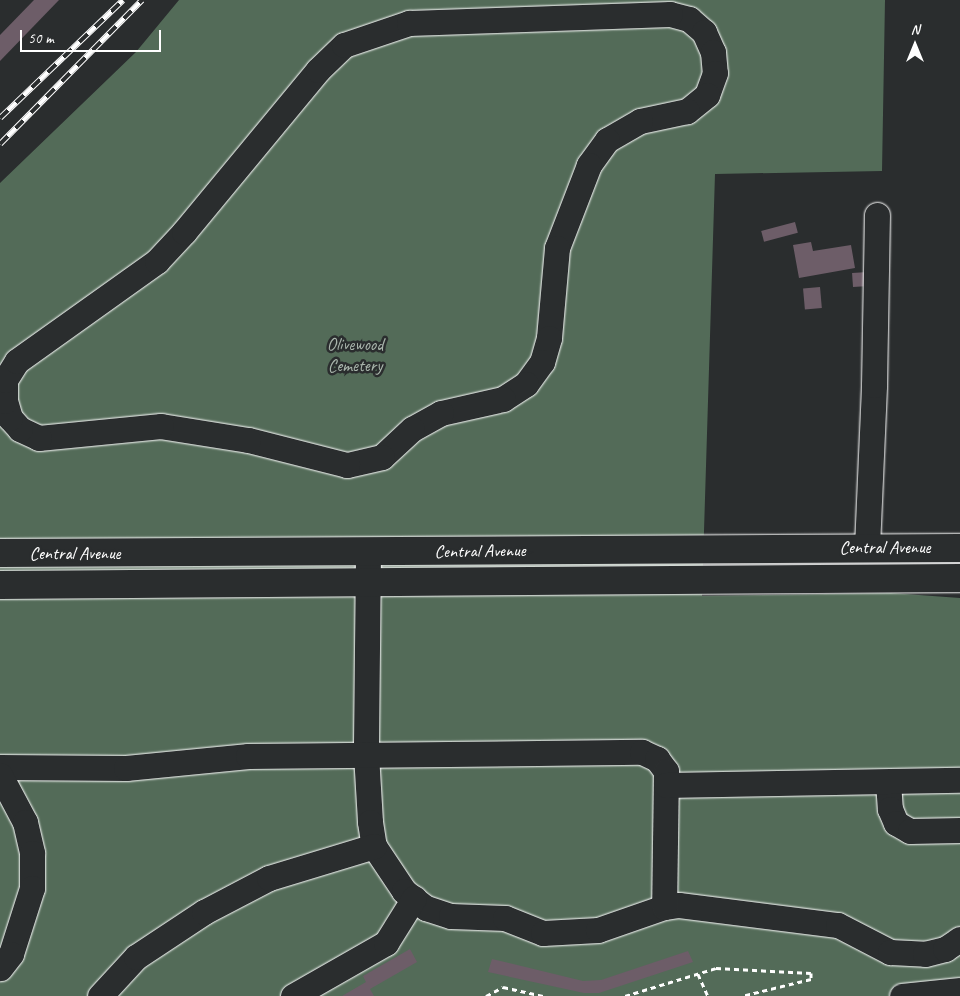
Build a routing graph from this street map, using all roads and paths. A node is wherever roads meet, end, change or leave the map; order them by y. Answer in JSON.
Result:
{"nodes":[{"id":1,"x":876,"y":215,"type":"dead end"},
{"id":2,"x":346,"y":465,"type":"joint"},
{"id":3,"x":867,"y":547,"type":"junction"},
{"id":4,"x":960,"y":548,"type":"edge"},
{"id":5,"x":0,"y":553,"type":"edge"},
{"id":6,"x":368,"y":553,"type":"junction"},
{"id":7,"x":960,"y":578,"type":"edge"},
{"id":8,"x":368,"y":580,"type":"junction"},
{"id":9,"x":0,"y":585,"type":"edge"},
{"id":10,"x":366,"y":754,"type":"junction"},
{"id":11,"x":0,"y":767,"type":"edge"},
{"id":12,"x":0,"y":775,"type":"edge"},
{"id":13,"x":960,"y":780,"type":"edge"},
{"id":14,"x":888,"y":782,"type":"junction"},
{"id":15,"x":666,"y":785,"type":"junction"},
{"id":16,"x":960,"y":830,"type":"edge"},
{"id":17,"x":374,"y":846,"type":"junction"},
{"id":18,"x":414,"y":898,"type":"junction"},
{"id":19,"x":664,"y":906,"type":"junction"},
{"id":20,"x":960,"y":939,"type":"edge"},
{"id":21,"x":0,"y":968,"type":"edge"},
{"id":22,"x":698,"y":973,"type":"junction"},
{"id":23,"x":960,"y":990,"type":"edge"},
{"id":24,"x":100,"y":996,"type":"edge"},
{"id":25,"x":292,"y":996,"type":"edge"},
{"id":26,"x":486,"y":996,"type":"edge"},
{"id":27,"x":543,"y":996,"type":"edge"},
{"id":28,"x":625,"y":996,"type":"edge"},
{"id":29,"x":708,"y":996,"type":"edge"},
{"id":30,"x":742,"y":996,"type":"edge"},
{"id":31,"x":902,"y":996,"type":"edge"}],
"edges":[{"from":1,"to":3,"type":"lane"},
{"from":2,"to":2,"type":"lane"},
{"from":3,"to":4,"type":"main road","name":"Central Avenue"},
{"from":3,"to":6,"type":"main road","name":"Central Avenue"},
{"from":5,"to":6,"type":"main road","name":"Central Avenue"},
{"from":6,"to":8,"type":"lane"},
{"from":7,"to":8,"type":"main road","name":"Central Avenue"},
{"from":8,"to":9,"type":"main road","name":"Central Avenue"},
{"from":8,"to":10,"type":"lane"},
{"from":10,"to":11,"type":"lane"},
{"from":10,"to":15,"type":"lane"},
{"from":10,"to":17,"type":"lane"},
{"from":12,"to":21,"type":"lane"},
{"from":13,"to":14,"type":"lane"},
{"from":14,"to":15,"type":"lane"},
{"from":14,"to":16,"type":"lane"},
{"from":15,"to":19,"type":"lane"},
{"from":17,"to":18,"type":"lane"},
{"from":17,"to":24,"type":"lane"},
{"from":18,"to":19,"type":"lane"},
{"from":18,"to":25,"type":"lane"},
{"from":19,"to":20,"type":"lane"},
{"from":22,"to":28,"type":"path"},
{"from":22,"to":29,"type":"path"},
{"from":22,"to":30,"type":"path"},
{"from":23,"to":31,"type":"lane"},
{"from":26,"to":27,"type":"path"}]}
